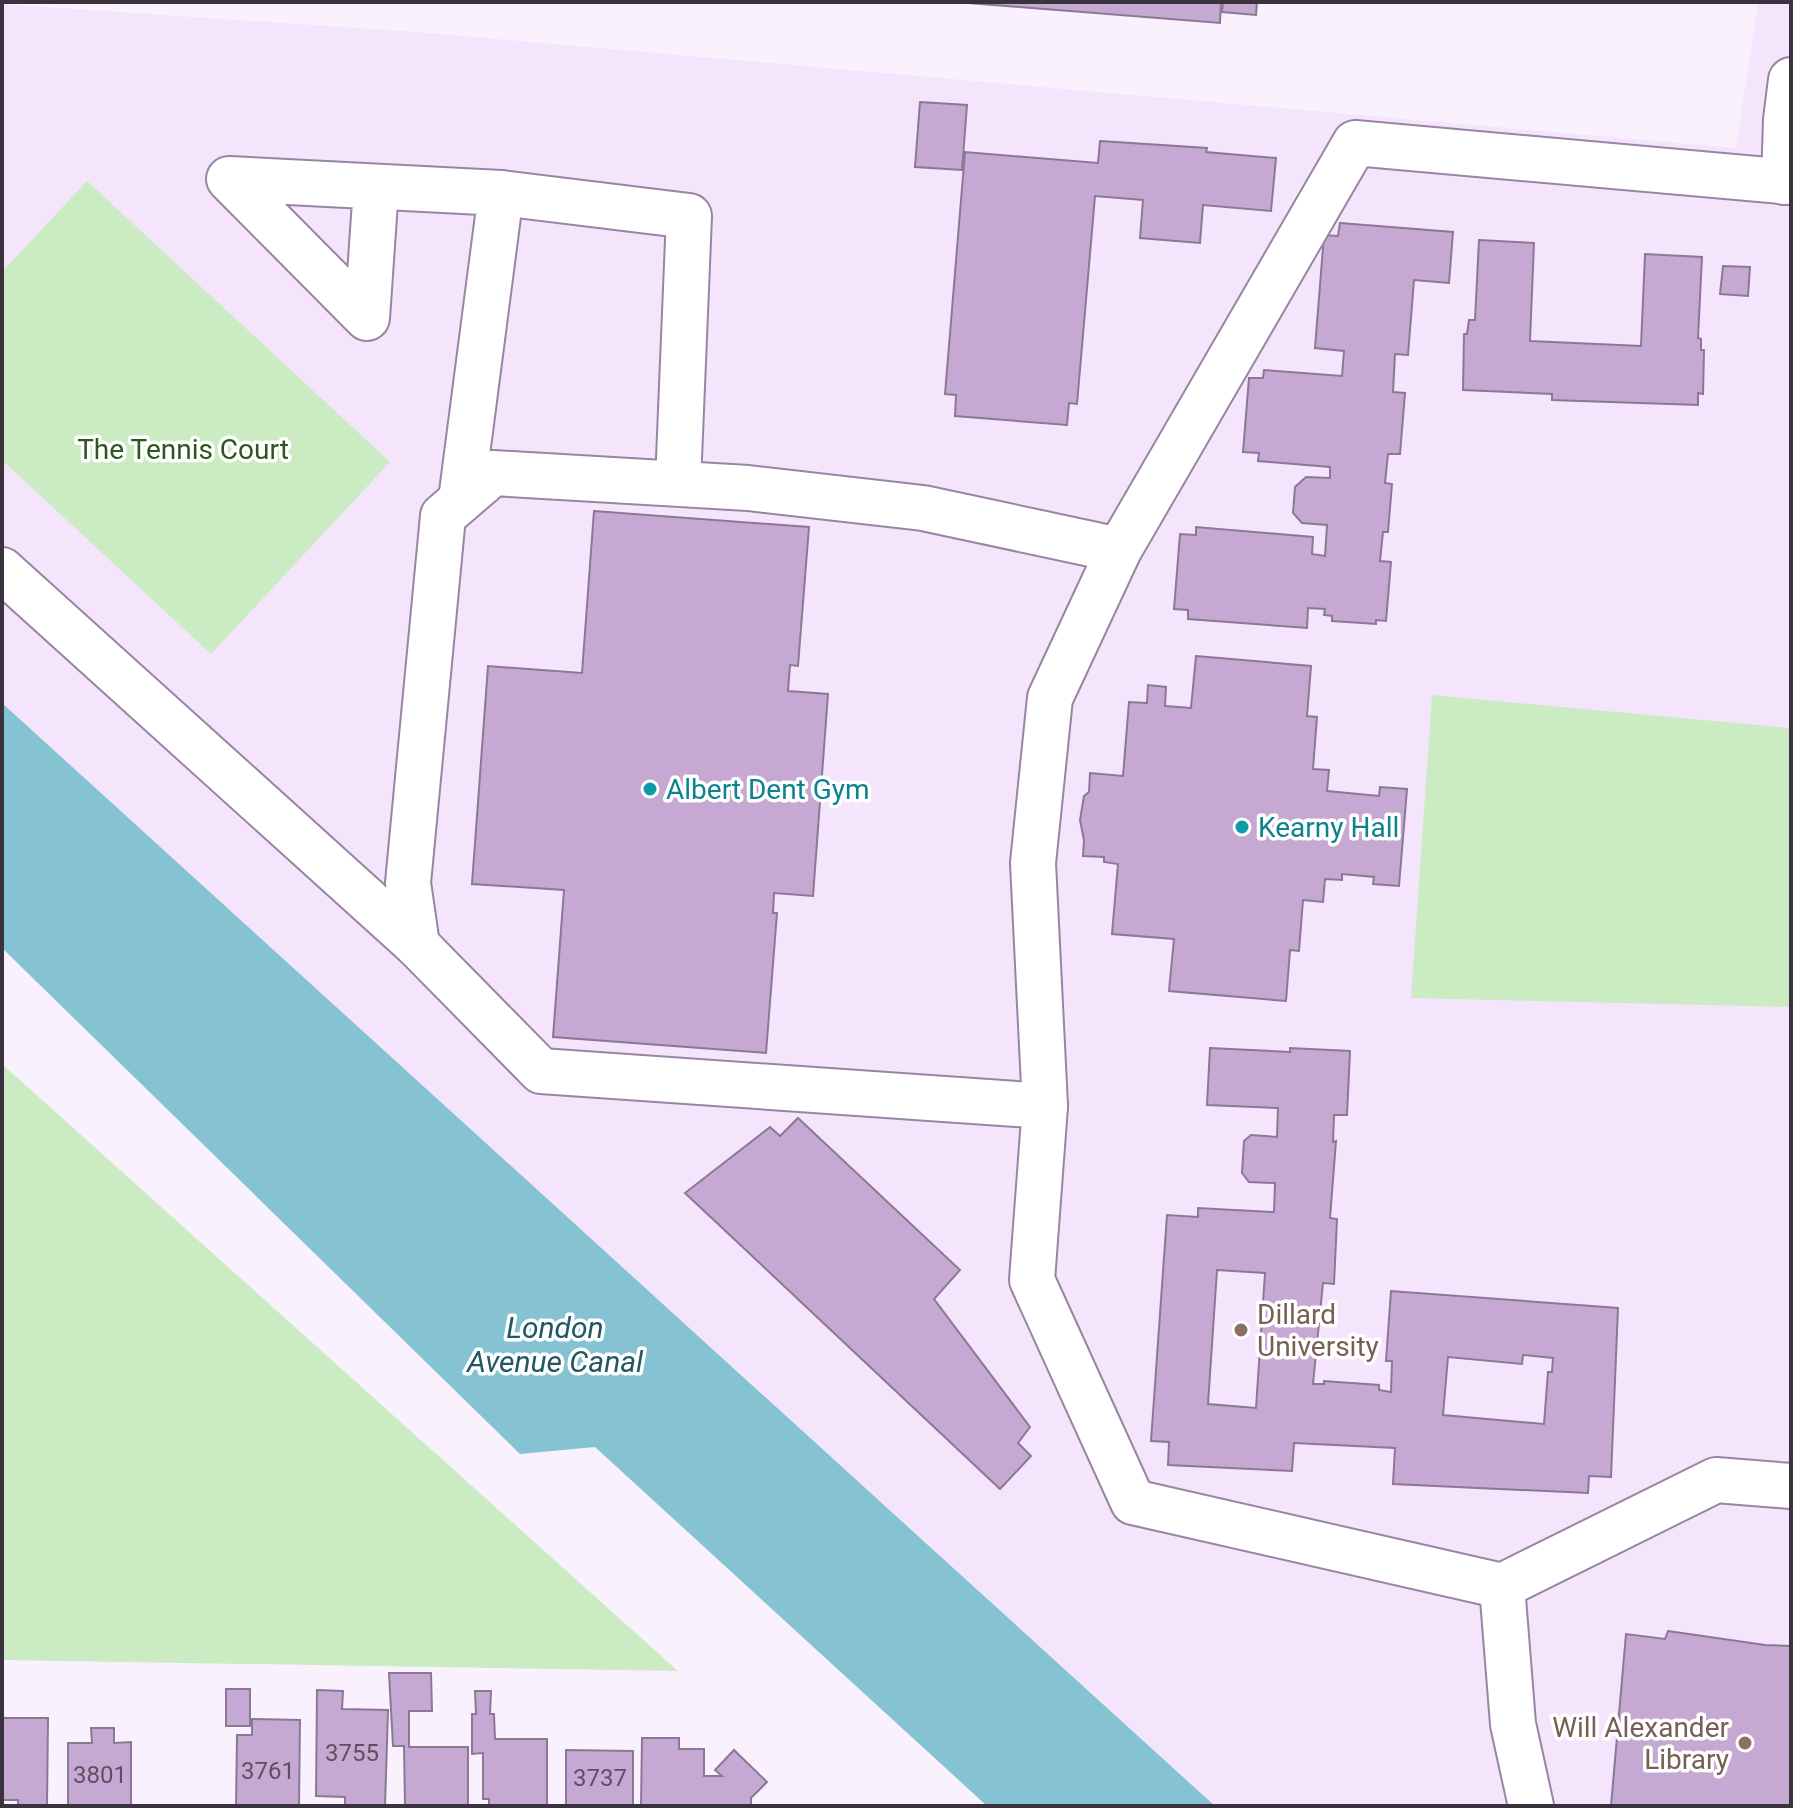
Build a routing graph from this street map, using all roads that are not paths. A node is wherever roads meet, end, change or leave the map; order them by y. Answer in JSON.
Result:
{"nodes":[{"id":1,"x":1791,"y":80,"type":"edge"},
{"id":2,"x":1787,"y":182,"type":"edge"},
{"id":3,"x":376,"y":187,"type":"dead end"},
{"id":4,"x":501,"y":193,"type":"junction"},
{"id":5,"x":678,"y":483,"type":"junction"},
{"id":6,"x":461,"y":500,"type":"junction"},
{"id":7,"x":1119,"y":550,"type":"junction"},
{"id":8,"x":2,"y":570,"type":"edge"},
{"id":9,"x":417,"y":945,"type":"junction"},
{"id":10,"x":1045,"y":1106,"type":"junction"},
{"id":11,"x":1791,"y":1486,"type":"edge"},
{"id":12,"x":1502,"y":1586,"type":"junction"},
{"id":13,"x":1531,"y":1806,"type":"edge"}],
"edges":[{"from":1,"to":2,"type":"street"},
{"from":2,"to":7,"type":"street"},
{"from":3,"to":4,"type":"street"},
{"from":4,"to":5,"type":"street"},
{"from":4,"to":6,"type":"street"},
{"from":5,"to":6,"type":"street"},
{"from":5,"to":7,"type":"street"},
{"from":6,"to":9,"type":"street"},
{"from":7,"to":10,"type":"street"},
{"from":8,"to":9,"type":"street"},
{"from":9,"to":10,"type":"street"},
{"from":10,"to":12,"type":"street"},
{"from":11,"to":12,"type":"street"},
{"from":12,"to":13,"type":"street"}]}
